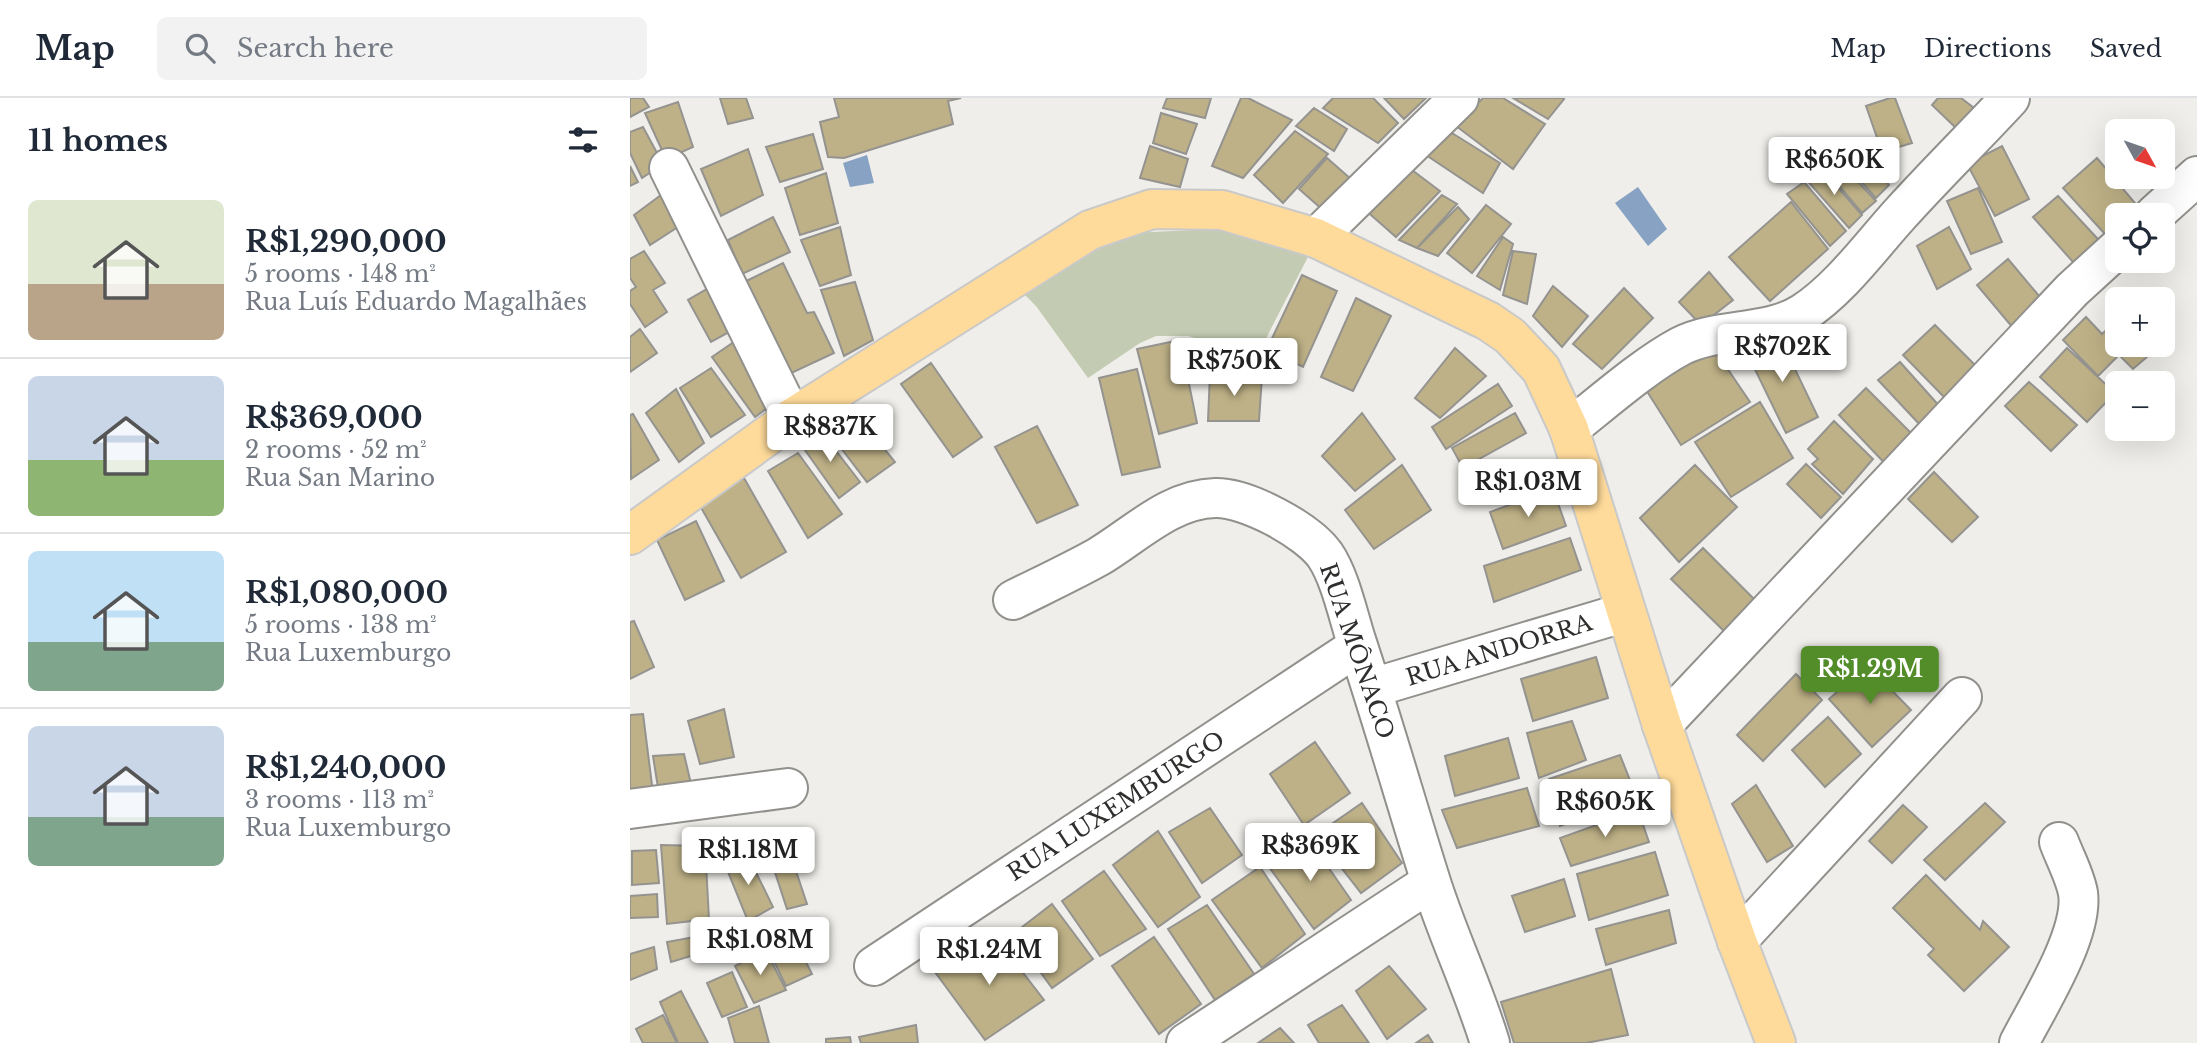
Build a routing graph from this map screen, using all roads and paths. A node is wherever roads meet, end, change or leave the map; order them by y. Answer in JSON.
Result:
{"nodes":[{"id":1,"x":1459,"y":98,"type":"edge"},
{"id":2,"x":2010,"y":98,"type":"edge"},
{"id":3,"x":669,"y":168,"type":"dead end"},
{"id":4,"x":2197,"y":176,"type":"edge"},
{"id":5,"x":2167,"y":203,"type":"edge"},
{"id":6,"x":1316,"y":238,"type":"junction"},
{"id":7,"x":2105,"y":260,"type":"edge"},
{"id":8,"x":792,"y":418,"type":"junction"},
{"id":9,"x":1569,"y":429,"type":"junction"},
{"id":10,"x":630,"y":535,"type":"edge"},
{"id":11,"x":1013,"y":600,"type":"dead end"},
{"id":12,"x":1626,"y":612,"type":"junction"},
{"id":13,"x":1358,"y":646,"type":"junction"},
{"id":14,"x":1372,"y":688,"type":"junction"},
{"id":15,"x":1962,"y":697,"type":"dead end"},
{"id":16,"x":1662,"y":725,"type":"junction"},
{"id":17,"x":788,"y":788,"type":"dead end"},
{"id":18,"x":630,"y":809,"type":"edge"},
{"id":19,"x":2059,"y":842,"type":"dead end"},
{"id":20,"x":1431,"y":882,"type":"junction"},
{"id":21,"x":1737,"y":941,"type":"junction"},
{"id":22,"x":874,"y":966,"type":"dead end"},
{"id":23,"x":1186,"y":1043,"type":"edge"},
{"id":24,"x":1490,"y":1043,"type":"edge"},
{"id":25,"x":1776,"y":1043,"type":"edge"},
{"id":26,"x":2019,"y":1043,"type":"edge"}],
"edges":[{"from":1,"to":6,"type":"street"},
{"from":2,"to":9,"type":"street"},
{"from":3,"to":8,"type":"street"},
{"from":4,"to":5,"type":"street"},
{"from":6,"to":8,"type":"main road"},
{"from":6,"to":9,"type":"main road"},
{"from":7,"to":16,"type":"street"},
{"from":8,"to":10,"type":"main road"},
{"from":9,"to":12,"type":"main road"},
{"from":11,"to":13,"type":"street","name":"RUA MÔNACO"},
{"from":12,"to":14,"type":"street","name":"RUA ANDORRA"},
{"from":12,"to":16,"type":"main road"},
{"from":13,"to":14,"type":"street","name":"RUA MÔNACO"},
{"from":13,"to":22,"type":"street","name":"RUA LUXEMBURGO"},
{"from":14,"to":20,"type":"street","name":"RUA MÔNACO"},
{"from":15,"to":21,"type":"street"},
{"from":16,"to":21,"type":"main road"},
{"from":17,"to":18,"type":"street"},
{"from":19,"to":26,"type":"street"},
{"from":20,"to":23,"type":"street"},
{"from":20,"to":24,"type":"street","name":"RUA MÔNACO"},
{"from":21,"to":25,"type":"main road"}]}
